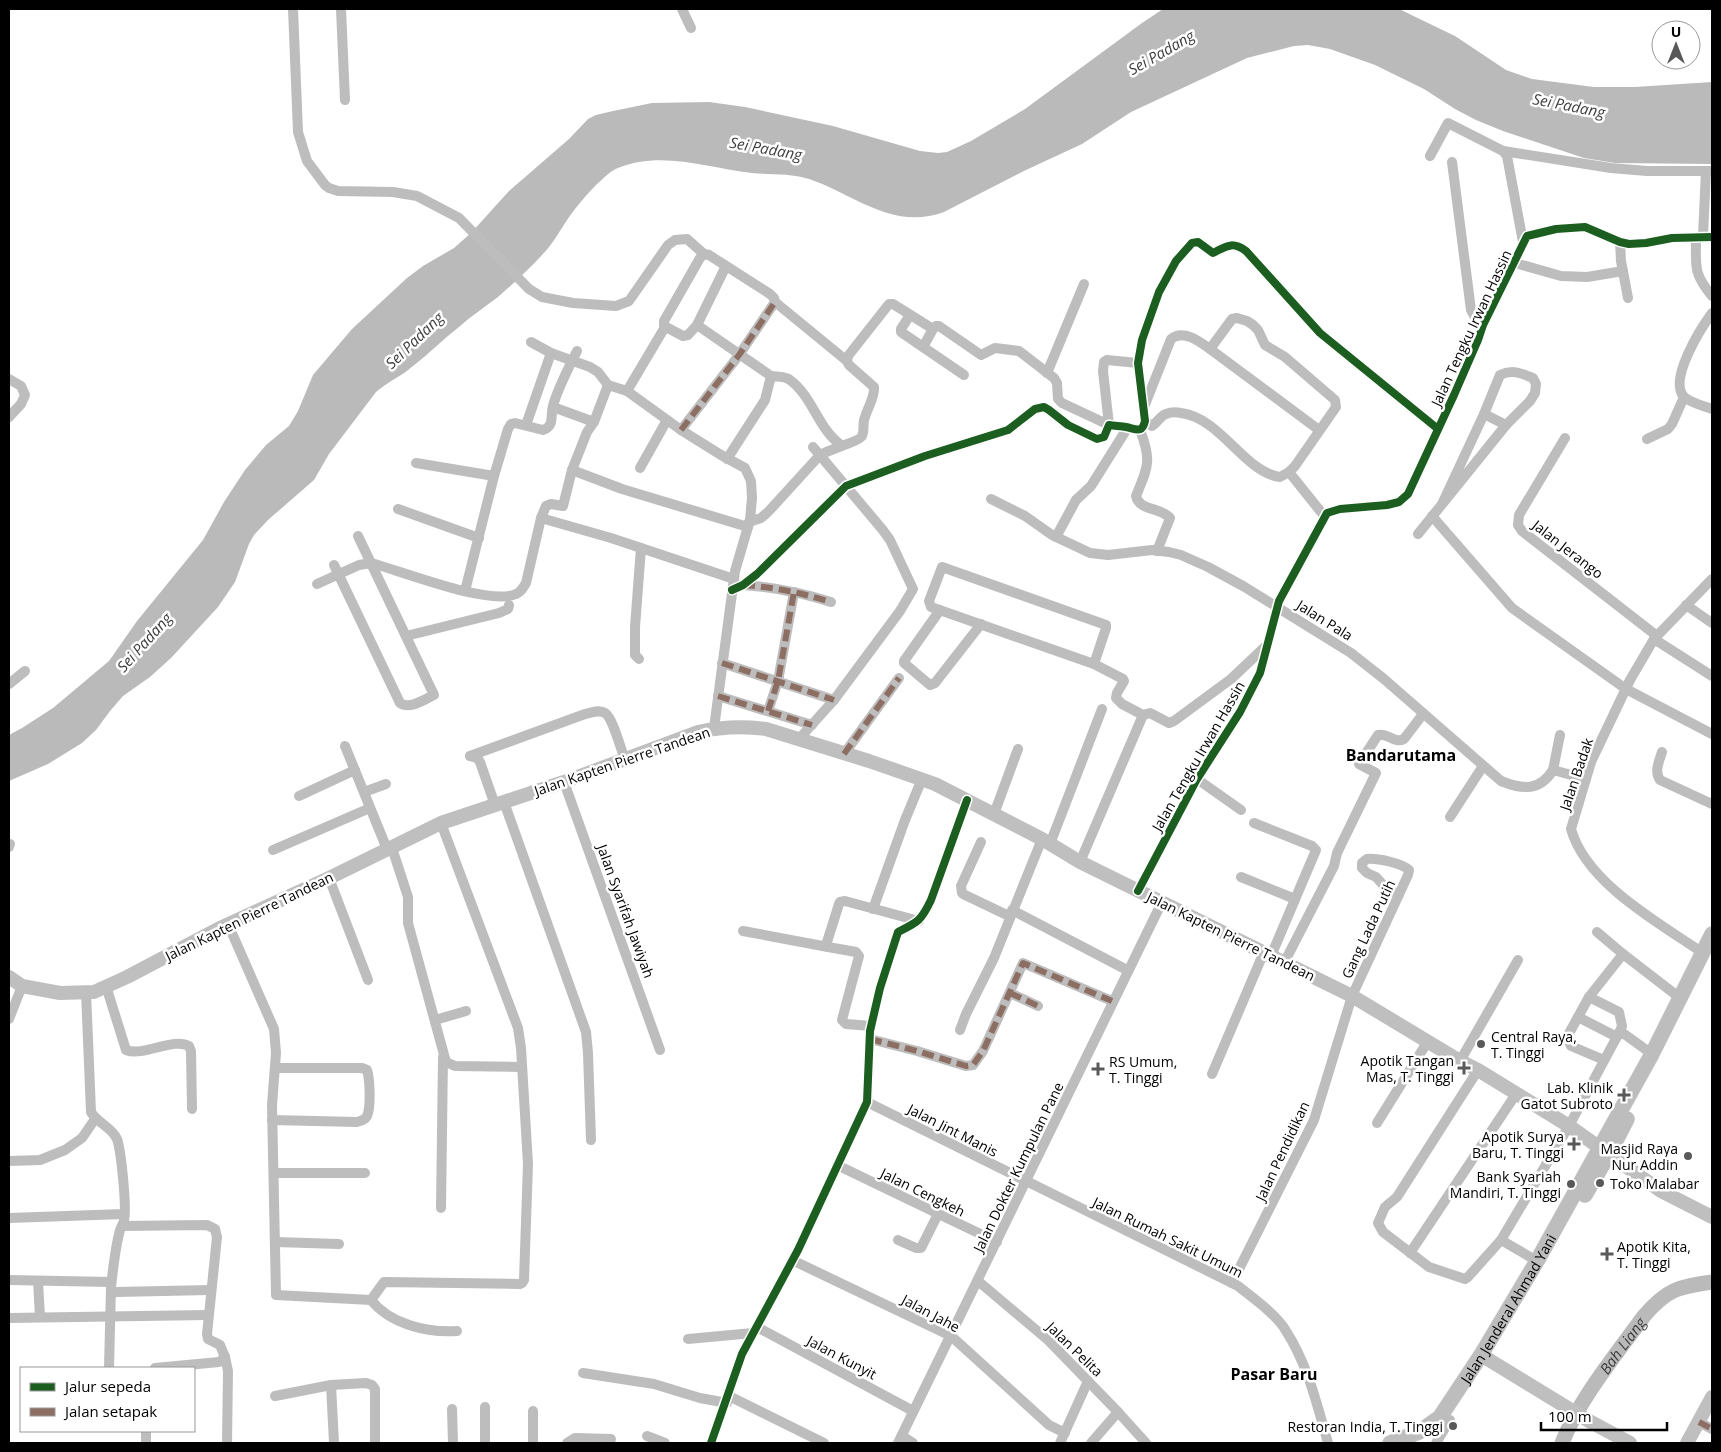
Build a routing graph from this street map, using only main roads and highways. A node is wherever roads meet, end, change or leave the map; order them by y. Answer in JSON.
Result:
{"nodes":[{"id":1,"x":1712,"y":934,"type":"edge"},
{"id":2,"x":1709,"y":954,"type":"edge"},
{"id":3,"x":9,"y":977,"type":"edge"},
{"id":4,"x":1605,"y":1151,"type":"junction"},
{"id":5,"x":1711,"y":1214,"type":"edge"},
{"id":6,"x":1485,"y":1357,"type":"junction"},
{"id":7,"x":1712,"y":1397,"type":"edge"},
{"id":8,"x":1390,"y":1443,"type":"edge"},
{"id":9,"x":1417,"y":1443,"type":"edge"},
{"id":10,"x":1630,"y":1443,"type":"edge"},
{"id":11,"x":1687,"y":1443,"type":"edge"}],
"edges":[{"from":1,"to":2,"type":"main road"},
{"from":2,"to":4,"type":"main road"},
{"from":2,"to":4,"type":"main road"},
{"from":3,"to":4,"type":"main road","name":"Jalan Kapten Pierre Tandean"},
{"from":4,"to":5,"type":"main road","name":"Jalan Kapten Pierre Tandean"},
{"from":4,"to":6,"type":"main road","name":"Jalan Jenderal Ahmad Yani"},
{"from":4,"to":6,"type":"main road","name":"Jalan Jenderal Ahmad Yani"},
{"from":6,"to":8,"type":"main road","name":"Jalan Jenderal Ahmad Yani"},
{"from":6,"to":9,"type":"main road","name":"Jalan Jenderal Ahmad Yani"},
{"from":6,"to":10,"type":"main road"},
{"from":7,"to":11,"type":"main road"}]}
